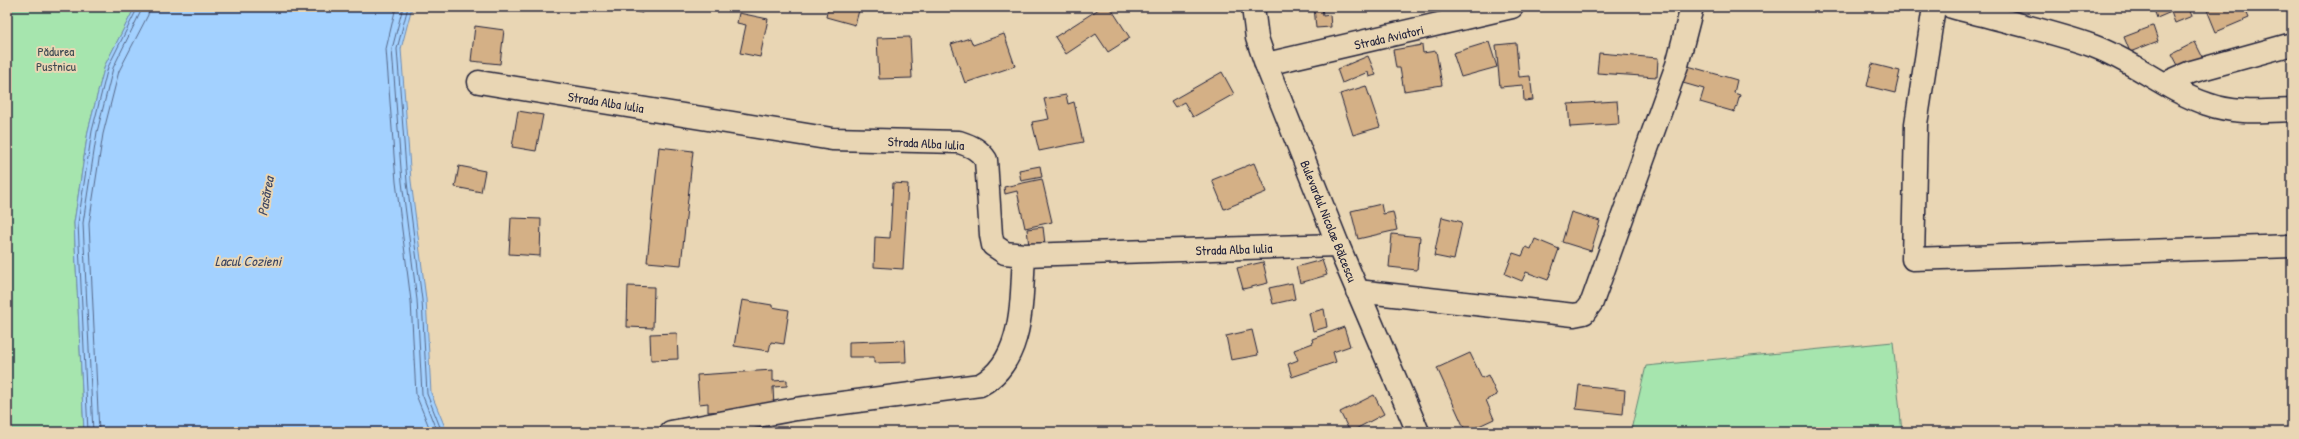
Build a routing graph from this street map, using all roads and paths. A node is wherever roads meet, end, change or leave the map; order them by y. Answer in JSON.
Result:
{"nodes":[{"id":1,"x":1253,"y":7,"type":"edge"},
{"id":2,"x":1512,"y":7,"type":"edge"},
{"id":3,"x":1692,"y":7,"type":"edge"},
{"id":4,"x":1934,"y":7,"type":"edge"},
{"id":5,"x":1952,"y":7,"type":"edge"},
{"id":6,"x":2292,"y":44,"type":"edge"},
{"id":7,"x":1266,"y":64,"type":"junction"},
{"id":8,"x":479,"y":82,"type":"dead end"},
{"id":9,"x":2166,"y":83,"type":"junction"},
{"id":10,"x":2292,"y":110,"type":"edge"},
{"id":11,"x":1338,"y":245,"type":"junction"},
{"id":12,"x":2292,"y":246,"type":"edge"},
{"id":13,"x":1024,"y":255,"type":"junction"},
{"id":14,"x":1357,"y":291,"type":"junction"},
{"id":15,"x":671,"y":432,"type":"edge"},
{"id":16,"x":1418,"y":432,"type":"edge"}],
"edges":[{"from":1,"to":7,"type":"street","name":"Bulevardul Nicolae Bălcescu"},
{"from":2,"to":7,"type":"street","name":"Strada Aviatori"},
{"from":3,"to":14,"type":"street"},
{"from":4,"to":12,"type":"street"},
{"from":5,"to":9,"type":"street"},
{"from":6,"to":9,"type":"street"},
{"from":7,"to":11,"type":"street","name":"Bulevardul Nicolae Bălcescu"},
{"from":8,"to":13,"type":"street","name":"Strada Alba Iulia"},
{"from":9,"to":10,"type":"street"},
{"from":11,"to":13,"type":"street","name":"Strada Alba Iulia"},
{"from":11,"to":14,"type":"street","name":"Bulevardul Nicolae Bălcescu"},
{"from":13,"to":15,"type":"street"},
{"from":14,"to":16,"type":"street","name":"Bulevardul Nicolae Bălcescu"}]}
